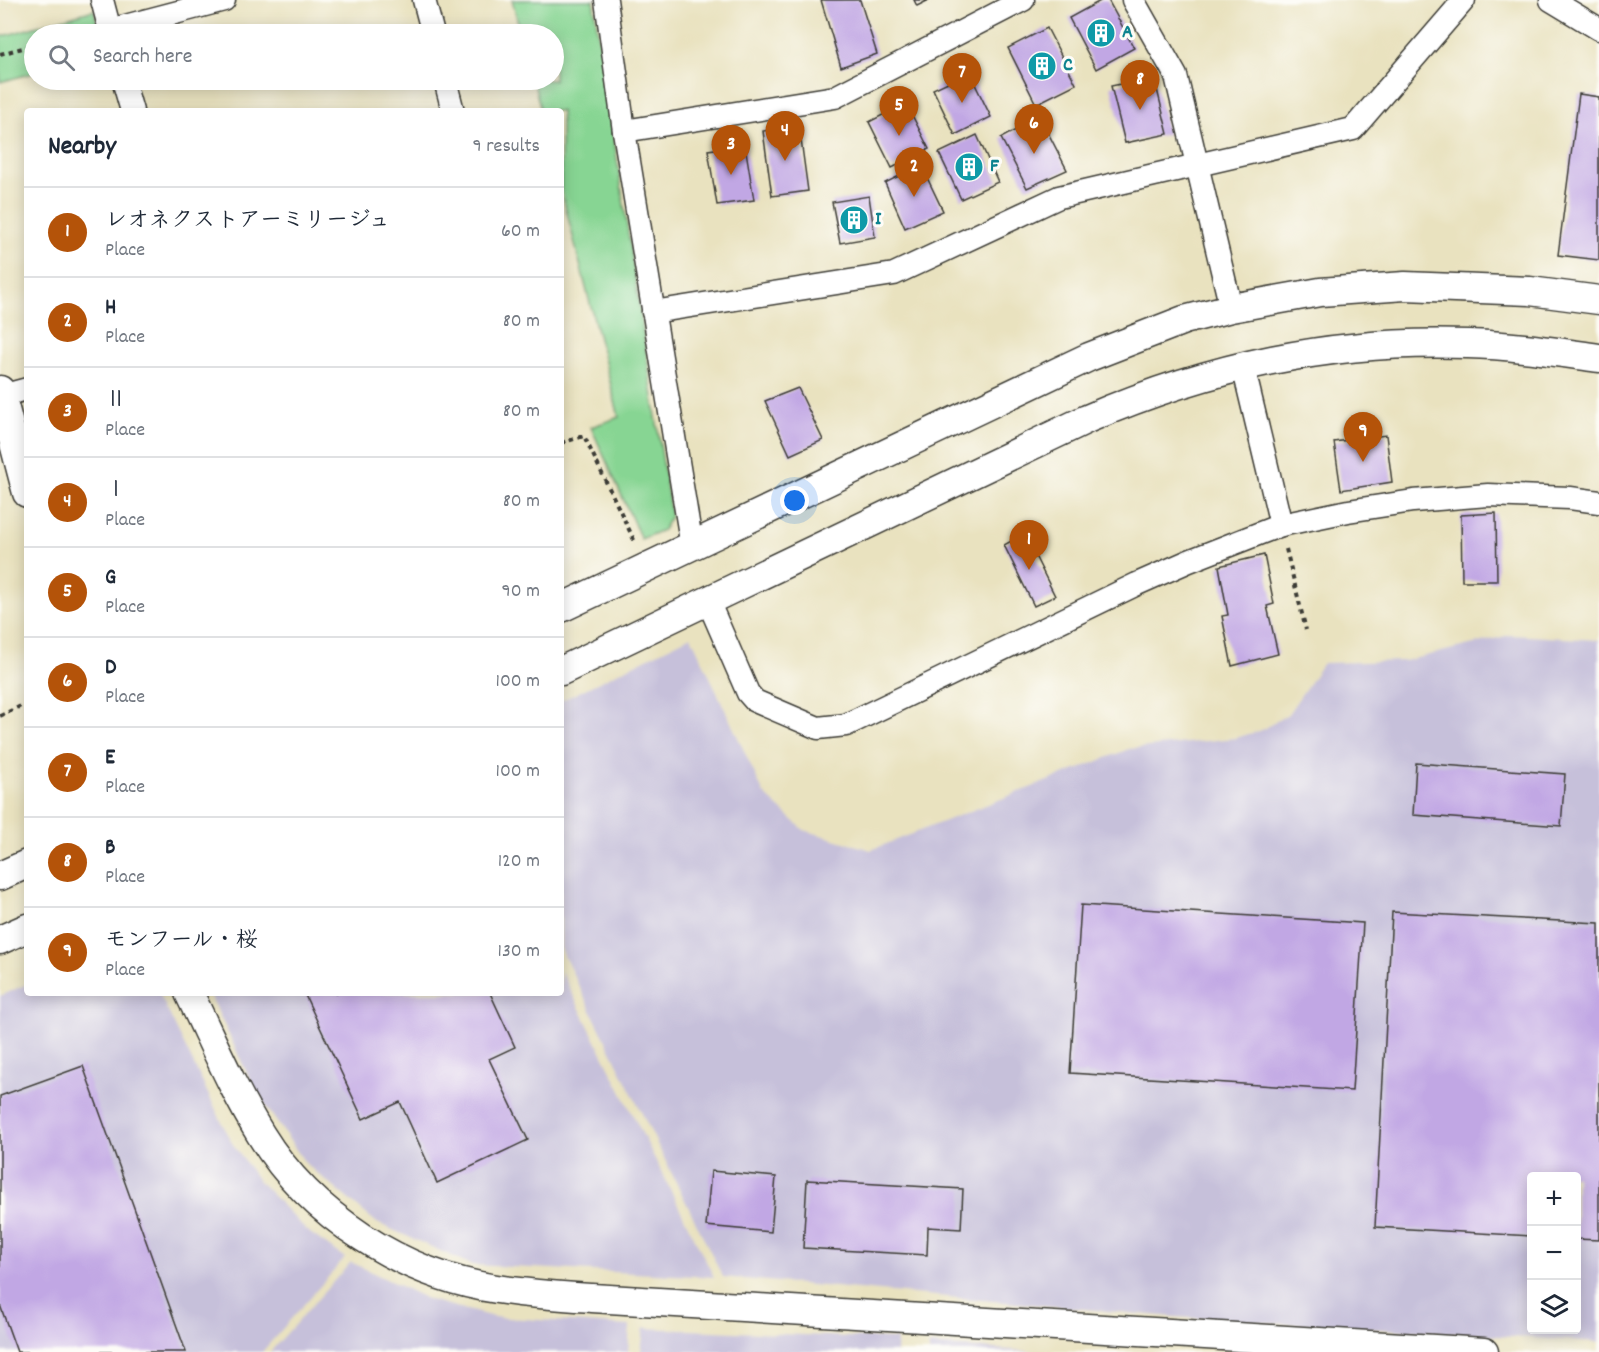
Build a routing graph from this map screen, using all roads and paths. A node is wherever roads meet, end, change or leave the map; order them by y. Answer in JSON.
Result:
{"nodes":[{"id":1,"x":102,"y":0,"type":"edge"},
{"id":2,"x":224,"y":0,"type":"edge"},
{"id":3,"x":424,"y":0,"type":"edge"},
{"id":4,"x":606,"y":0,"type":"edge"},
{"id":5,"x":1023,"y":0,"type":"edge"},
{"id":6,"x":1133,"y":0,"type":"edge"},
{"id":7,"x":1464,"y":0,"type":"edge"},
{"id":8,"x":1551,"y":0,"type":"edge"},
{"id":9,"x":109,"y":24,"type":"edge"},
{"id":10,"x":139,"y":24,"type":"edge"},
{"id":11,"x":430,"y":24,"type":"edge"},
{"id":12,"x":1599,"y":29,"type":"edge"},
{"id":13,"x":24,"y":48,"type":"edge"},
{"id":14,"x":0,"y":54,"type":"edge"},
{"id":15,"x":126,"y":90,"type":"edge"},
{"id":16,"x":448,"y":90,"type":"edge"},
{"id":17,"x":131,"y":108,"type":"edge"},
{"id":18,"x":452,"y":108,"type":"edge"},
{"id":19,"x":624,"y":130,"type":"junction"},
{"id":20,"x":1197,"y":164,"type":"junction"},
{"id":21,"x":1599,"y":300,"type":"edge"},
{"id":22,"x":1231,"y":308,"type":"junction"},
{"id":23,"x":653,"y":312,"type":"junction"},
{"id":24,"x":1599,"y":358,"type":"edge"},
{"id":25,"x":1243,"y":366,"type":"junction"},
{"id":26,"x":10,"y":392,"type":"edge"},
{"id":27,"x":564,"y":442,"type":"edge"},
{"id":28,"x":24,"y":475,"type":"edge"},
{"id":29,"x":1599,"y":502,"type":"edge"},
{"id":30,"x":1281,"y":525,"type":"junction"},
{"id":31,"x":692,"y":547,"type":"junction"},
{"id":32,"x":639,"y":551,"type":"dead end"},
{"id":33,"x":708,"y":601,"type":"junction"},
{"id":34,"x":564,"y":607,"type":"edge"},
{"id":35,"x":1306,"y":630,"type":"dead end"},
{"id":36,"x":564,"y":670,"type":"edge"},
{"id":37,"x":24,"y":704,"type":"edge"},
{"id":38,"x":0,"y":716,"type":"edge"},
{"id":39,"x":24,"y":865,"type":"edge"},
{"id":40,"x":0,"y":876,"type":"edge"},
{"id":41,"x":24,"y":929,"type":"edge"},
{"id":42,"x":0,"y":940,"type":"edge"},
{"id":43,"x":190,"y":996,"type":"edge"},
{"id":44,"x":1484,"y":1352,"type":"edge"}],
"edges":[{"from":1,"to":9,"type":"street"},
{"from":2,"to":10,"type":"street"},
{"from":3,"to":11,"type":"street"},
{"from":4,"to":19,"type":"street"},
{"from":5,"to":19,"type":"street"},
{"from":6,"to":20,"type":"street"},
{"from":7,"to":20,"type":"street"},
{"from":8,"to":12,"type":"street"},
{"from":13,"to":14,"type":"path"},
{"from":15,"to":17,"type":"street"},
{"from":16,"to":18,"type":"street"},
{"from":19,"to":23,"type":"street"},
{"from":20,"to":22,"type":"street"},
{"from":20,"to":23,"type":"street"},
{"from":21,"to":22,"type":"street"},
{"from":22,"to":31,"type":"street"},
{"from":23,"to":31,"type":"street"},
{"from":24,"to":25,"type":"street"},
{"from":25,"to":30,"type":"street"},
{"from":25,"to":33,"type":"street"},
{"from":26,"to":28,"type":"street"},
{"from":27,"to":32,"type":"path"},
{"from":29,"to":30,"type":"street"},
{"from":30,"to":33,"type":"street"},
{"from":30,"to":35,"type":"path"},
{"from":31,"to":34,"type":"street"},
{"from":33,"to":36,"type":"street"},
{"from":37,"to":38,"type":"path"},
{"from":39,"to":40,"type":"street"},
{"from":41,"to":42,"type":"street"},
{"from":43,"to":44,"type":"street"}]}
